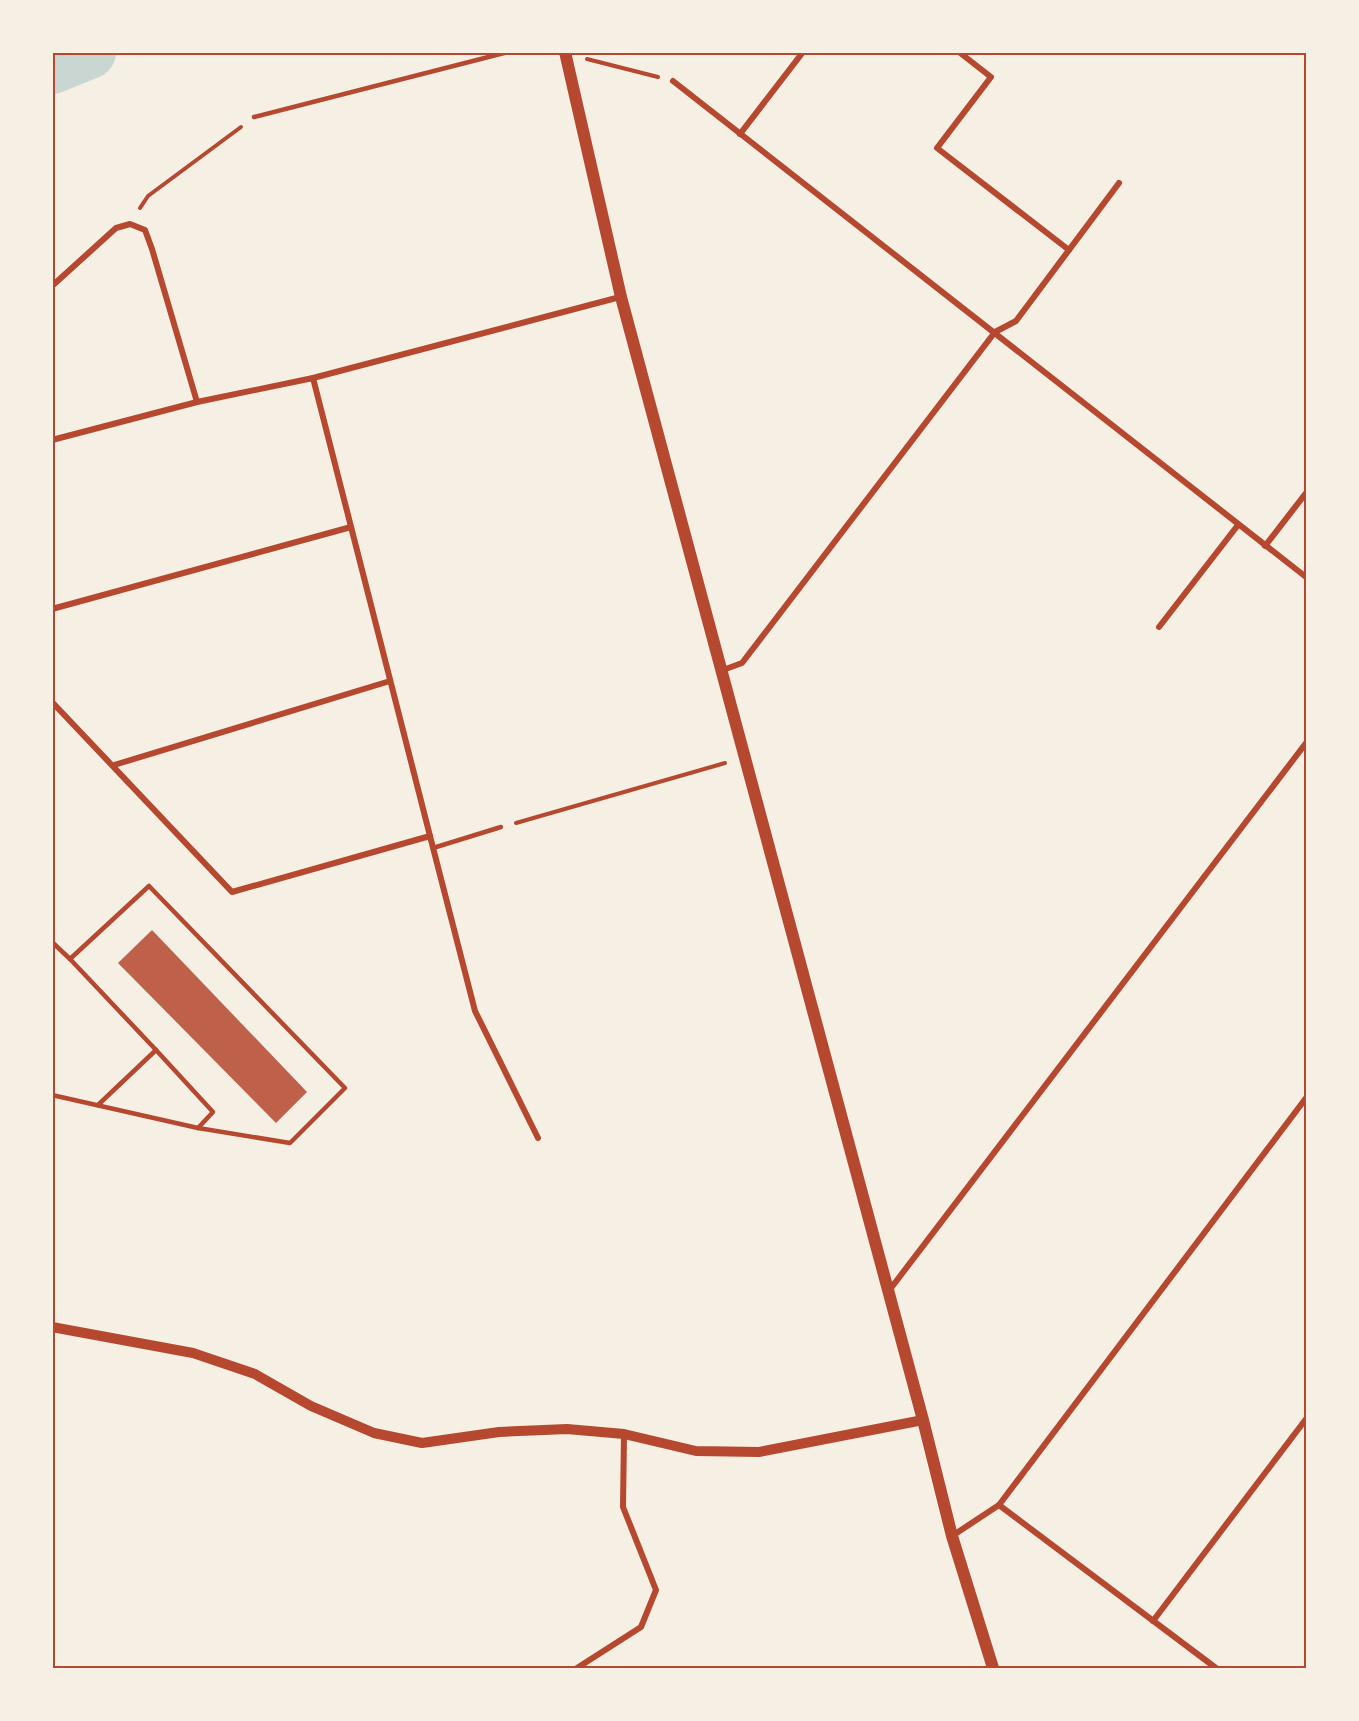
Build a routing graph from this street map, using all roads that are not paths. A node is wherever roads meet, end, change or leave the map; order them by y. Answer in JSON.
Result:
{"nodes":[{"id":1,"x":508,"y":52,"type":"edge"},
{"id":2,"x":802,"y":52,"type":"edge"},
{"id":3,"x":959,"y":52,"type":"edge"},
{"id":4,"x":566,"y":53,"type":"edge"},
{"id":5,"x":673,"y":81,"type":"road end"},
{"id":6,"x":254,"y":117,"type":"road end"},
{"id":7,"x":741,"y":134,"type":"junction"},
{"id":8,"x":1119,"y":183,"type":"dead end"},
{"id":9,"x":1069,"y":250,"type":"junction"},
{"id":10,"x":52,"y":286,"type":"edge"},
{"id":11,"x":621,"y":297,"type":"junction"},
{"id":12,"x":995,"y":332,"type":"junction"},
{"id":13,"x":313,"y":378,"type":"junction"},
{"id":14,"x":198,"y":402,"type":"junction"},
{"id":15,"x":52,"y":440,"type":"edge"},
{"id":16,"x":1306,"y":493,"type":"edge"},
{"id":17,"x":1238,"y":525,"type":"junction"},
{"id":18,"x":351,"y":527,"type":"junction"},
{"id":19,"x":1265,"y":546,"type":"junction"},
{"id":20,"x":1306,"y":577,"type":"edge"},
{"id":21,"x":52,"y":609,"type":"edge"},
{"id":22,"x":1159,"y":627,"type":"dead end"},
{"id":23,"x":723,"y":670,"type":"junction"},
{"id":24,"x":390,"y":681,"type":"junction"},
{"id":25,"x":52,"y":702,"type":"edge"},
{"id":26,"x":1306,"y":743,"type":"edge"},
{"id":27,"x":114,"y":765,"type":"junction"},
{"id":28,"x":501,"y":827,"type":"road end"},
{"id":29,"x":430,"y":836,"type":"junction"},
{"id":30,"x":433,"y":848,"type":"junction"},
{"id":31,"x":52,"y":942,"type":"edge"},
{"id":32,"x":70,"y":959,"type":"junction"},
{"id":33,"x":156,"y":1050,"type":"junction"},
{"id":34,"x":52,"y":1095,"type":"edge"},
{"id":35,"x":1306,"y":1098,"type":"edge"},
{"id":36,"x":98,"y":1105,"type":"junction"},
{"id":37,"x":198,"y":1128,"type":"junction"},
{"id":38,"x":538,"y":1138,"type":"dead end"},
{"id":39,"x":888,"y":1292,"type":"junction"},
{"id":40,"x":52,"y":1327,"type":"edge"},
{"id":41,"x":1306,"y":1419,"type":"edge"},
{"id":42,"x":923,"y":1420,"type":"junction"},
{"id":43,"x":624,"y":1434,"type":"junction"},
{"id":44,"x":999,"y":1505,"type":"junction"},
{"id":45,"x":952,"y":1536,"type":"junction"},
{"id":46,"x":1153,"y":1621,"type":"junction"},
{"id":47,"x":577,"y":1668,"type":"edge"},
{"id":48,"x":993,"y":1668,"type":"edge"},
{"id":49,"x":1216,"y":1668,"type":"edge"}],
"edges":[{"from":1,"to":6,"type":"lane"},
{"from":2,"to":7,"type":"street"},
{"from":3,"to":9,"type":"street"},
{"from":4,"to":11,"type":"main road"},
{"from":5,"to":7,"type":"street"},
{"from":7,"to":12,"type":"street"},
{"from":8,"to":9,"type":"street"},
{"from":9,"to":12,"type":"street"},
{"from":10,"to":14,"type":"street"},
{"from":11,"to":13,"type":"street"},
{"from":11,"to":23,"type":"main road"},
{"from":12,"to":17,"type":"street"},
{"from":12,"to":23,"type":"street"},
{"from":13,"to":14,"type":"street"},
{"from":13,"to":18,"type":"street"},
{"from":14,"to":15,"type":"street"},
{"from":16,"to":19,"type":"street"},
{"from":17,"to":19,"type":"street"},
{"from":17,"to":22,"type":"street"},
{"from":18,"to":21,"type":"street"},
{"from":18,"to":24,"type":"street"},
{"from":19,"to":20,"type":"street"},
{"from":23,"to":39,"type":"main road"},
{"from":24,"to":27,"type":"street"},
{"from":24,"to":29,"type":"street"},
{"from":25,"to":27,"type":"street"},
{"from":26,"to":39,"type":"street"},
{"from":27,"to":29,"type":"street"},
{"from":28,"to":30,"type":"lane"},
{"from":29,"to":30,"type":"street"},
{"from":30,"to":38,"type":"street"},
{"from":31,"to":32,"type":"lane"},
{"from":32,"to":33,"type":"lane"},
{"from":32,"to":37,"type":"lane"},
{"from":33,"to":36,"type":"lane"},
{"from":33,"to":37,"type":"lane"},
{"from":34,"to":36,"type":"lane"},
{"from":35,"to":44,"type":"street"},
{"from":36,"to":37,"type":"lane"},
{"from":39,"to":42,"type":"main road"},
{"from":40,"to":43,"type":"street"},
{"from":41,"to":46,"type":"street"},
{"from":42,"to":43,"type":"street"},
{"from":42,"to":45,"type":"main road"},
{"from":43,"to":47,"type":"street"},
{"from":44,"to":45,"type":"street"},
{"from":44,"to":46,"type":"street"},
{"from":45,"to":48,"type":"main road"},
{"from":46,"to":49,"type":"street"}]}
